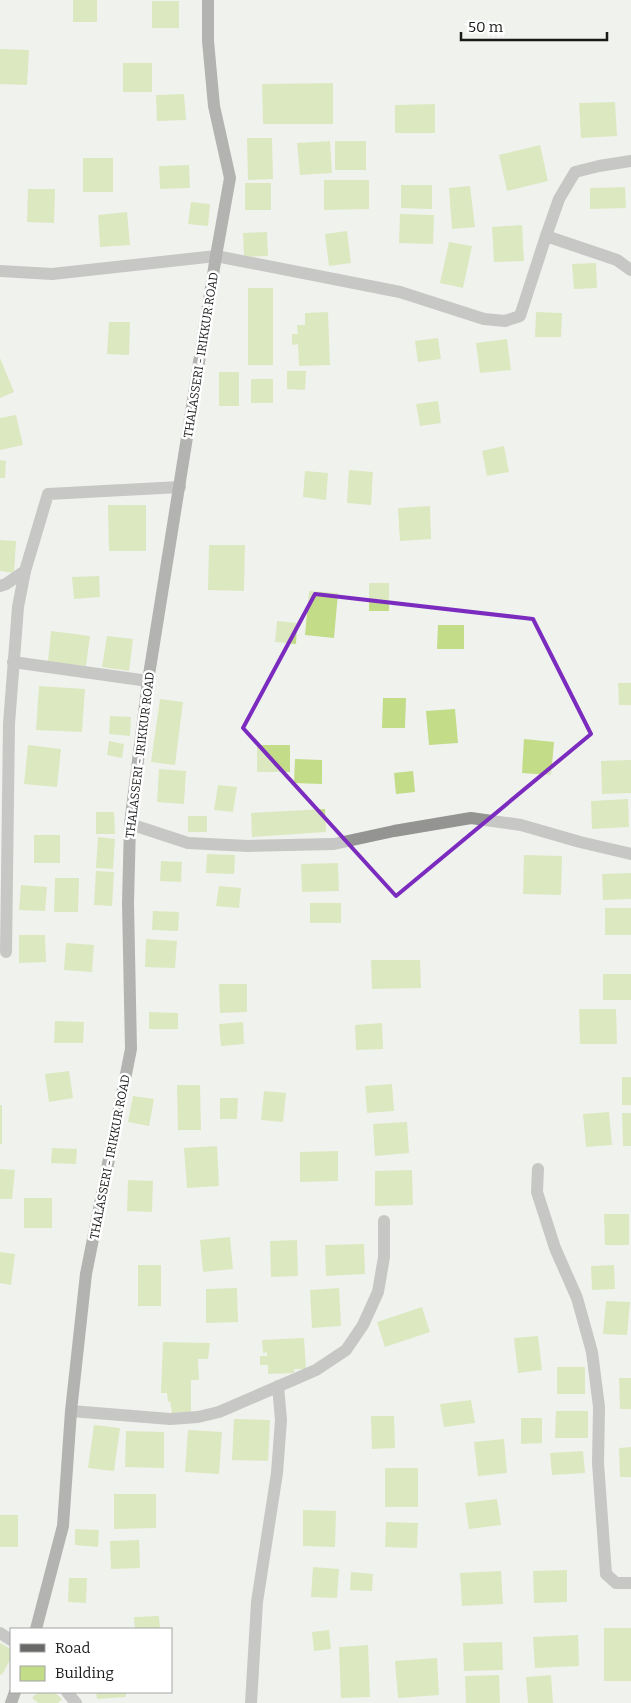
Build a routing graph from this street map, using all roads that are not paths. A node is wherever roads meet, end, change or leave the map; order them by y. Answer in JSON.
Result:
{"nodes":[{"id":1,"x":208,"y":0,"type":"edge"},
{"id":2,"x":631,"y":162,"type":"edge"},
{"id":3,"x":546,"y":236,"type":"junction"},
{"id":4,"x":216,"y":256,"type":"junction"},
{"id":5,"x":631,"y":270,"type":"edge"},
{"id":6,"x":0,"y":271,"type":"edge"},
{"id":7,"x":180,"y":487,"type":"junction"},
{"id":8,"x":25,"y":571,"type":"junction"},
{"id":9,"x":0,"y":586,"type":"edge"},
{"id":10,"x":13,"y":662,"type":"junction"},
{"id":11,"x":148,"y":681,"type":"junction"},
{"id":12,"x":130,"y":824,"type":"junction"},
{"id":13,"x":631,"y":854,"type":"edge"},
{"id":14,"x":6,"y":952,"type":"dead end"},
{"id":15,"x":538,"y":1169,"type":"dead end"},
{"id":16,"x":384,"y":1221,"type":"dead end"},
{"id":17,"x":278,"y":1386,"type":"junction"},
{"id":18,"x":71,"y":1411,"type":"junction"},
{"id":19,"x":631,"y":1583,"type":"edge"},
{"id":20,"x":36,"y":1628,"type":"edge"},
{"id":21,"x":68,"y":1693,"type":"edge"},
{"id":22,"x":76,"y":1703,"type":"edge"},
{"id":23,"x":251,"y":1703,"type":"edge"}],
"edges":[{"from":1,"to":4,"type":"main road","name":"THALASSERI - IRIKKUR ROAD"},
{"from":2,"to":3,"type":"street"},
{"from":3,"to":4,"type":"street"},
{"from":3,"to":5,"type":"street"},
{"from":4,"to":6,"type":"street"},
{"from":4,"to":7,"type":"main road","name":"THALASSERI - IRIKKUR ROAD"},
{"from":7,"to":8,"type":"street"},
{"from":7,"to":11,"type":"main road","name":"THALASSERI - IRIKKUR ROAD"},
{"from":8,"to":9,"type":"street"},
{"from":8,"to":10,"type":"street"},
{"from":10,"to":11,"type":"street"},
{"from":10,"to":14,"type":"street"},
{"from":11,"to":12,"type":"main road","name":"THALASSERI - IRIKKUR ROAD"},
{"from":12,"to":13,"type":"street"},
{"from":12,"to":18,"type":"main road","name":"THALASSERI - IRIKKUR ROAD"},
{"from":15,"to":19,"type":"street"},
{"from":16,"to":17,"type":"street"},
{"from":17,"to":18,"type":"street"},
{"from":17,"to":23,"type":"street"},
{"from":18,"to":20,"type":"main road","name":"THALASSERI - IRIKKUR ROAD"},
{"from":21,"to":22,"type":"street"}]}
